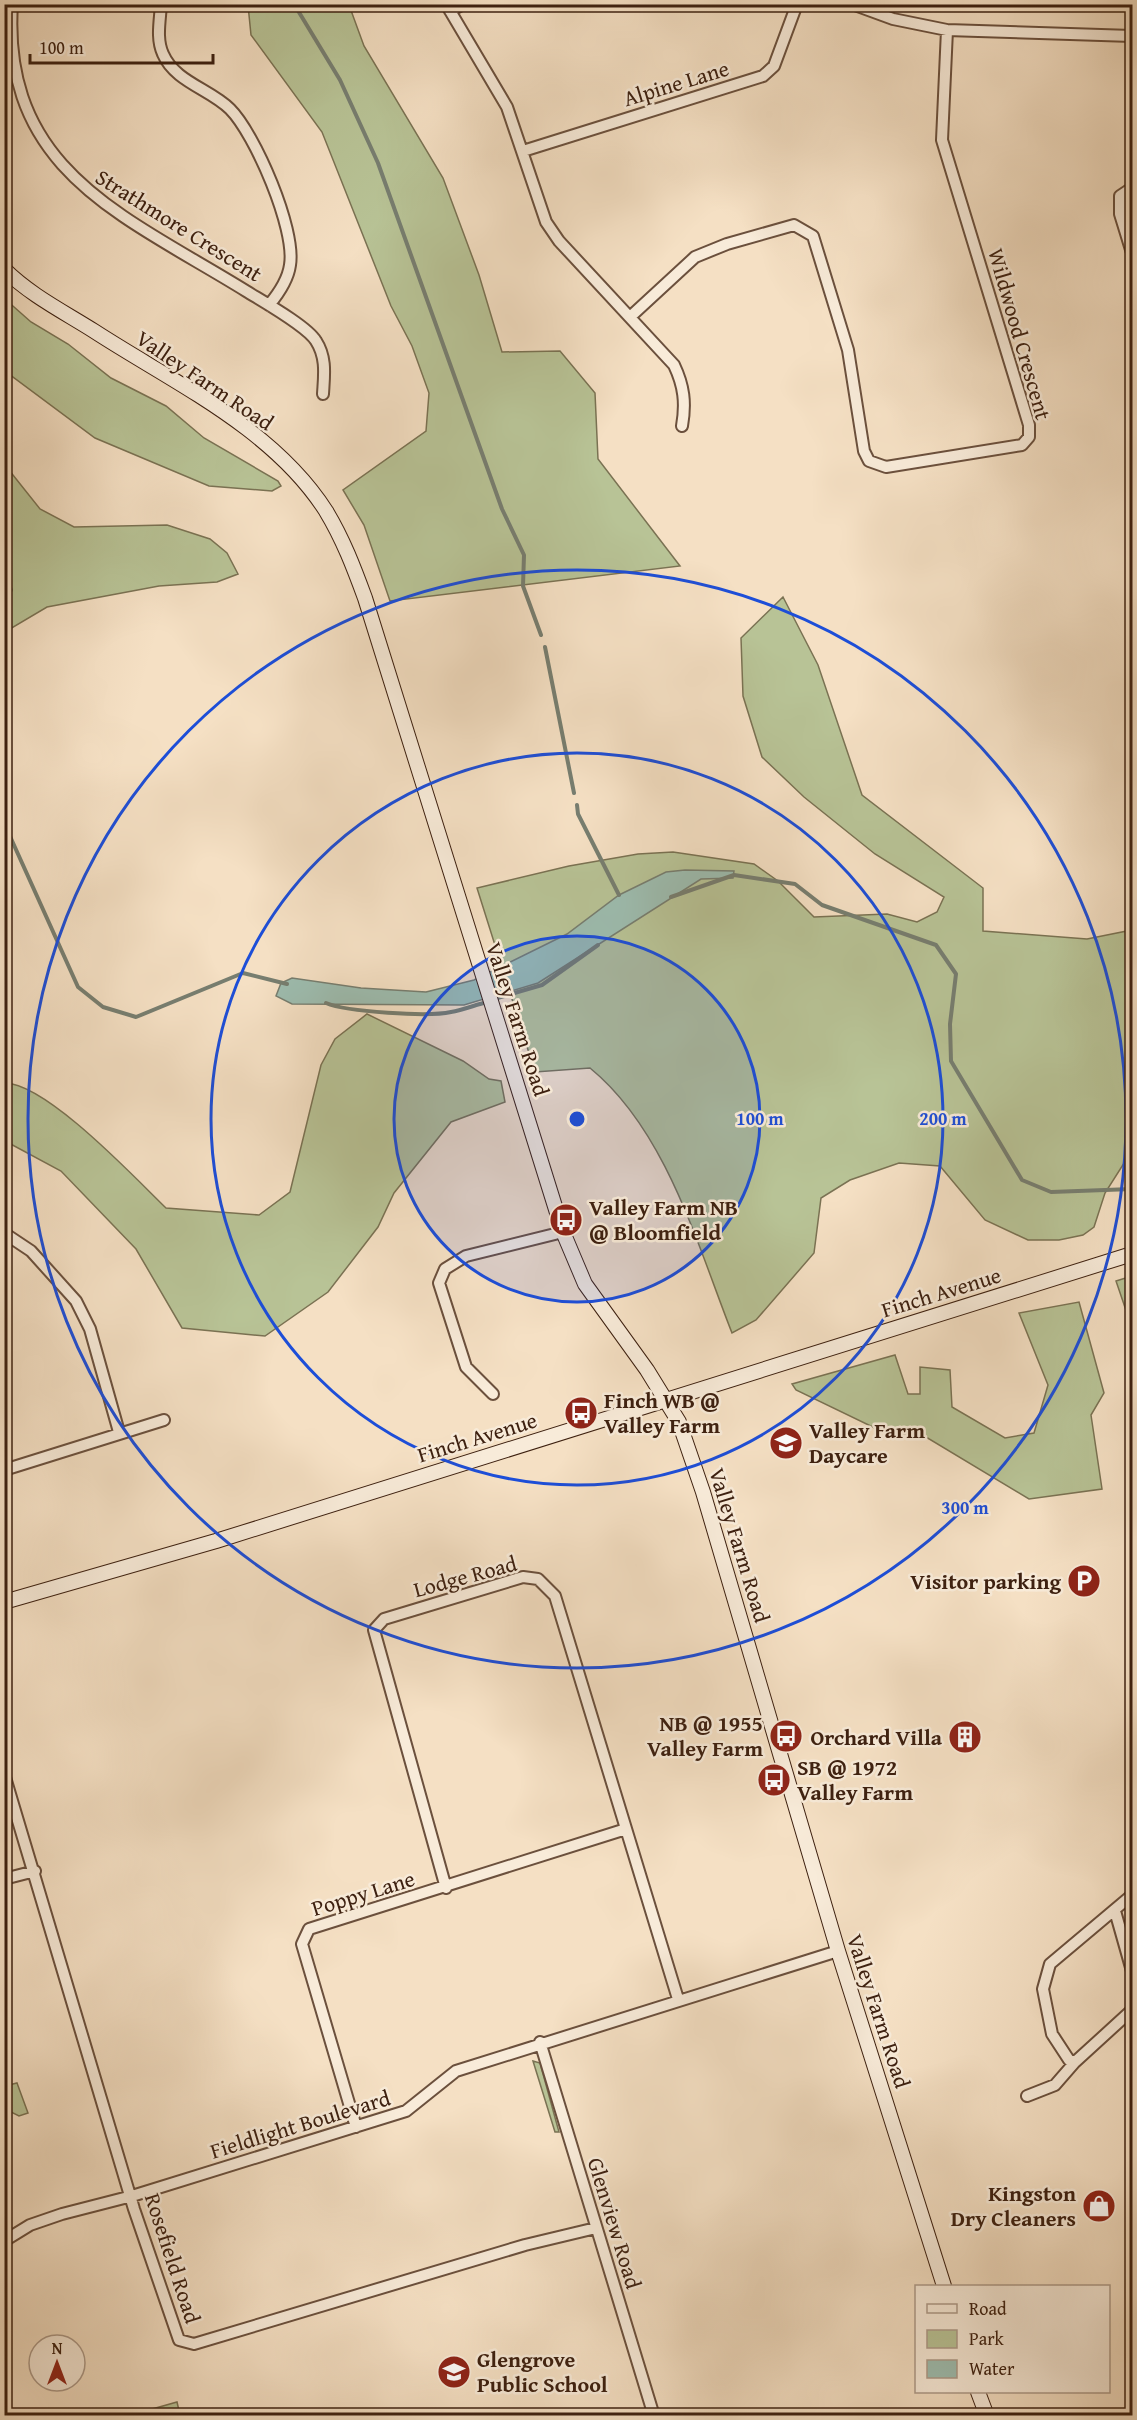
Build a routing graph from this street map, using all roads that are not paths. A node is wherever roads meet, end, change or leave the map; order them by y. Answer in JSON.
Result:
{"nodes":[{"id":1,"x":12,"y":4,"type":"edge"},
{"id":2,"x":161,"y":4,"type":"edge"},
{"id":3,"x":463,"y":4,"type":"edge"},
{"id":4,"x":797,"y":4,"type":"edge"},
{"id":5,"x":852,"y":4,"type":"edge"},
{"id":6,"x":448,"y":8,"type":"edge"},
{"id":7,"x":947,"y":30,"type":"junction"},
{"id":8,"x":1132,"y":36,"type":"edge"},
{"id":9,"x":523,"y":151,"type":"junction"},
{"id":10,"x":1132,"y":188,"type":"edge"},
{"id":11,"x":1132,"y":253,"type":"edge"},
{"id":12,"x":4,"y":269,"type":"edge"},
{"id":13,"x":269,"y":305,"type":"junction"},
{"id":14,"x":630,"y":317,"type":"junction"},
{"id":15,"x":323,"y":394,"type":"dead end"},
{"id":16,"x":682,"y":426,"type":"dead end"},
{"id":17,"x":563,"y":1232,"type":"junction"},
{"id":18,"x":4,"y":1233,"type":"edge"},
{"id":19,"x":1132,"y":1254,"type":"edge"},
{"id":20,"x":493,"y":1394,"type":"dead end"},
{"id":21,"x":667,"y":1399,"type":"junction"},
{"id":22,"x":164,"y":1420,"type":"dead end"},
{"id":23,"x":119,"y":1432,"type":"junction"},
{"id":24,"x":4,"y":1470,"type":"edge"},
{"id":25,"x":4,"y":1602,"type":"edge"},
{"id":26,"x":4,"y":1774,"type":"edge"},
{"id":27,"x":626,"y":1829,"type":"junction"},
{"id":28,"x":35,"y":1871,"type":"junction"},
{"id":29,"x":4,"y":1879,"type":"edge"},
{"id":30,"x":446,"y":1888,"type":"junction"},
{"id":31,"x":1132,"y":1895,"type":"edge"},
{"id":32,"x":1115,"y":1911,"type":"junction"},
{"id":33,"x":838,"y":1951,"type":"junction"},
{"id":34,"x":1132,"y":1971,"type":"edge"},
{"id":35,"x":678,"y":1999,"type":"junction"},
{"id":36,"x":1132,"y":2010,"type":"edge"},
{"id":37,"x":540,"y":2042,"type":"junction"},
{"id":38,"x":1075,"y":2062,"type":"junction"},
{"id":39,"x":1027,"y":2096,"type":"dead end"},
{"id":40,"x":356,"y":2127,"type":"junction"},
{"id":41,"x":132,"y":2196,"type":"junction"},
{"id":42,"x":596,"y":2228,"type":"junction"},
{"id":43,"x":4,"y":2241,"type":"edge"},
{"id":44,"x":944,"y":2285,"type":"edge"},
{"id":45,"x":979,"y":2393,"type":"edge"},
{"id":46,"x":654,"y":2415,"type":"edge"},
{"id":47,"x":987,"y":2415,"type":"edge"}],
"edges":[{"from":1,"to":13,"type":"street","name":"Strathmore Crescent"},
{"from":2,"to":13,"type":"street"},
{"from":3,"to":6,"type":"street"},
{"from":4,"to":9,"type":"street","name":"Alpine Lane"},
{"from":5,"to":7,"type":"street"},
{"from":6,"to":9,"type":"street"},
{"from":7,"to":8,"type":"street"},
{"from":7,"to":14,"type":"street","name":"Wildwood Crescent"},
{"from":9,"to":14,"type":"street"},
{"from":10,"to":11,"type":"street"},
{"from":12,"to":17,"type":"street","name":"Valley Farm Road"},
{"from":13,"to":15,"type":"street","name":"Strathmore Crescent"},
{"from":14,"to":16,"type":"street"},
{"from":17,"to":20,"type":"street"},
{"from":17,"to":21,"type":"street","name":"Valley Farm Road"},
{"from":18,"to":23,"type":"street"},
{"from":19,"to":21,"type":"street","name":"Finch Avenue"},
{"from":21,"to":25,"type":"street","name":"Finch Avenue"},
{"from":21,"to":33,"type":"street","name":"Valley Farm Road"},
{"from":22,"to":23,"type":"street"},
{"from":23,"to":24,"type":"street"},
{"from":26,"to":28,"type":"street","name":"Rosefield Road"},
{"from":27,"to":30,"type":"street","name":"Poppy Lane"},
{"from":27,"to":30,"type":"street","name":"Lodge Road"},
{"from":27,"to":35,"type":"street","name":"Lodge Road"},
{"from":28,"to":29,"type":"street"},
{"from":28,"to":41,"type":"street","name":"Rosefield Road"},
{"from":30,"to":40,"type":"street","name":"Poppy Lane"},
{"from":31,"to":32,"type":"street"},
{"from":32,"to":34,"type":"street"},
{"from":32,"to":38,"type":"street"},
{"from":33,"to":35,"type":"street","name":"Fieldlight Boulevard"},
{"from":33,"to":44,"type":"street","name":"Valley Farm Road"},
{"from":35,"to":37,"type":"street","name":"Fieldlight Boulevard"},
{"from":36,"to":38,"type":"street"},
{"from":37,"to":40,"type":"street","name":"Fieldlight Boulevard"},
{"from":37,"to":42,"type":"street","name":"Glenview Road"},
{"from":38,"to":39,"type":"street"},
{"from":40,"to":41,"type":"street","name":"Fieldlight Boulevard"},
{"from":41,"to":42,"type":"street","name":"Rosefield Road"},
{"from":41,"to":43,"type":"street","name":"Fieldlight Boulevard"},
{"from":42,"to":46,"type":"street","name":"Glenview Road"},
{"from":45,"to":47,"type":"street"}]}
